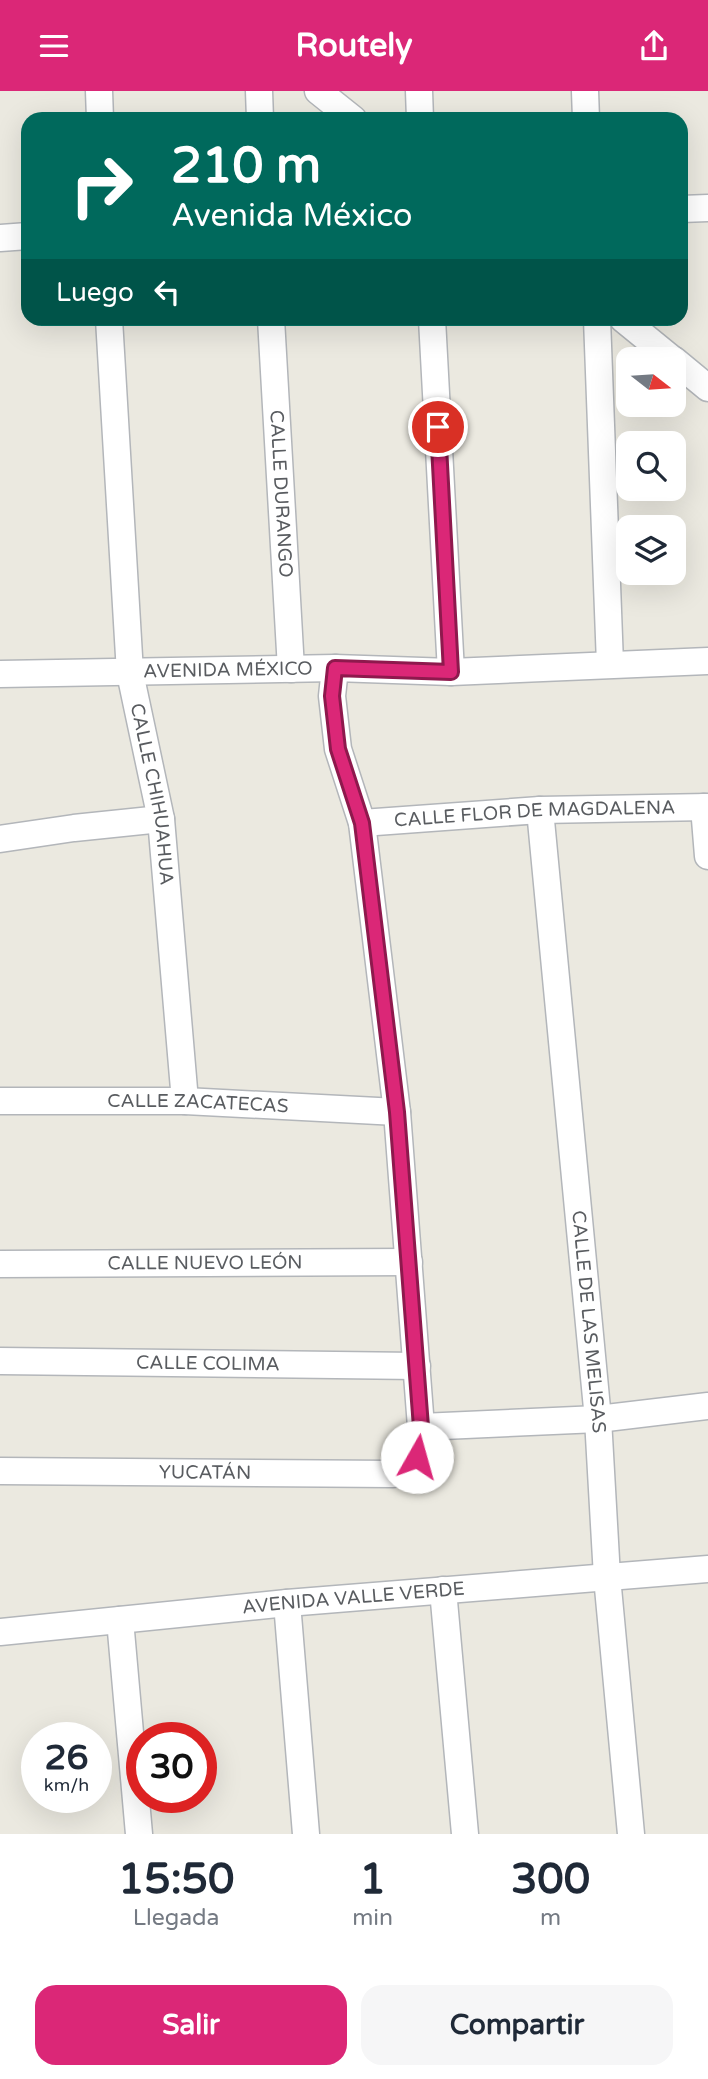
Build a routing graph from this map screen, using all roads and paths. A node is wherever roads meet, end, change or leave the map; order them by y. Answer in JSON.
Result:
{"nodes":[{"id":1,"x":99,"y":91,"type":"edge"},
{"id":2,"x":259,"y":91,"type":"edge"},
{"id":3,"x":318,"y":91,"type":"edge"},
{"id":4,"x":419,"y":91,"type":"edge"},
{"id":5,"x":585,"y":91,"type":"edge"},
{"id":6,"x":100,"y":112,"type":"edge"},
{"id":7,"x":260,"y":112,"type":"edge"},
{"id":8,"x":344,"y":112,"type":"edge"},
{"id":9,"x":420,"y":112,"type":"edge"},
{"id":10,"x":586,"y":112,"type":"edge"},
{"id":11,"x":708,"y":208,"type":"edge"},
{"id":12,"x":688,"y":209,"type":"edge"},
{"id":13,"x":21,"y":236,"type":"edge"},
{"id":14,"x":0,"y":238,"type":"edge"},
{"id":15,"x":109,"y":326,"type":"edge"},
{"id":16,"x":271,"y":326,"type":"edge"},
{"id":17,"x":432,"y":326,"type":"edge"},
{"id":18,"x":597,"y":326,"type":"edge"},
{"id":19,"x":632,"y":326,"type":"edge"},
{"id":20,"x":658,"y":347,"type":"edge"},
{"id":21,"x":686,"y":370,"type":"edge"},
{"id":22,"x":708,"y":388,"type":"edge"},
{"id":23,"x":708,"y":661,"type":"edge"},
{"id":24,"x":610,"y":664,"type":"junction"},
{"id":25,"x":335,"y":668,"type":"junction"},
{"id":26,"x":291,"y":669,"type":"junction"},
{"id":27,"x":451,"y":672,"type":"junction"},
{"id":28,"x":130,"y":673,"type":"junction"},
{"id":29,"x":0,"y":674,"type":"edge"},
{"id":30,"x":706,"y":807,"type":"edge"},
{"id":31,"x":540,"y":810,"type":"junction"},
{"id":32,"x":161,"y":819,"type":"junction"},
{"id":33,"x":362,"y":823,"type":"junction"},
{"id":34,"x":0,"y":839,"type":"edge"},
{"id":35,"x":708,"y":856,"type":"edge"},
{"id":36,"x":0,"y":1101,"type":"edge"},
{"id":37,"x":185,"y":1101,"type":"junction"},
{"id":38,"x":397,"y":1112,"type":"junction"},
{"id":39,"x":409,"y":1262,"type":"junction"},
{"id":40,"x":0,"y":1264,"type":"edge"},
{"id":41,"x":0,"y":1361,"type":"edge"},
{"id":42,"x":417,"y":1366,"type":"junction"},
{"id":43,"x":708,"y":1406,"type":"edge"},
{"id":44,"x":598,"y":1419,"type":"junction"},
{"id":45,"x":421,"y":1427,"type":"junction"},
{"id":46,"x":0,"y":1471,"type":"edge"},
{"id":47,"x":708,"y":1569,"type":"edge"},
{"id":48,"x":607,"y":1577,"type":"junction"},
{"id":49,"x":443,"y":1590,"type":"junction"},
{"id":50,"x":287,"y":1603,"type":"junction"},
{"id":51,"x":120,"y":1620,"type":"junction"},
{"id":52,"x":0,"y":1632,"type":"edge"},
{"id":53,"x":139,"y":1834,"type":"edge"},
{"id":54,"x":306,"y":1834,"type":"edge"},
{"id":55,"x":465,"y":1834,"type":"edge"},
{"id":56,"x":631,"y":1834,"type":"edge"}],
"edges":[{"from":1,"to":6,"type":"street"},
{"from":2,"to":7,"type":"street"},
{"from":3,"to":8,"type":"street"},
{"from":4,"to":9,"type":"street"},
{"from":5,"to":10,"type":"street"},
{"from":11,"to":12,"type":"street"},
{"from":13,"to":14,"type":"street"},
{"from":15,"to":28,"type":"street","name":"CALLE CHIHUAHUA"},
{"from":16,"to":26,"type":"street","name":"CALLE DURANGO"},
{"from":17,"to":27,"type":"street"},
{"from":18,"to":24,"type":"street"},
{"from":19,"to":20,"type":"street"},
{"from":21,"to":22,"type":"street"},
{"from":23,"to":24,"type":"street","name":"AVENIDA MÉXICO"},
{"from":24,"to":27,"type":"street","name":"AVENIDA MÉXICO"},
{"from":25,"to":26,"type":"street","name":"AVENIDA MÉXICO"},
{"from":25,"to":27,"type":"street","name":"AVENIDA MÉXICO"},
{"from":25,"to":33,"type":"street"},
{"from":26,"to":28,"type":"street","name":"AVENIDA MÉXICO"},
{"from":28,"to":29,"type":"street","name":"AVENIDA MÉXICO"},
{"from":28,"to":32,"type":"street","name":"CALLE CHIHUAHUA"},
{"from":30,"to":31,"type":"street","name":"CALLE FLOR DE MAGDALENA"},
{"from":30,"to":35,"type":"street"},
{"from":31,"to":33,"type":"street","name":"CALLE FLOR DE MAGDALENA"},
{"from":31,"to":44,"type":"street","name":"CALLE DE LAS MELISAS"},
{"from":32,"to":34,"type":"street"},
{"from":32,"to":37,"type":"street","name":"CALLE CHIHUAHUA"},
{"from":33,"to":38,"type":"street"},
{"from":36,"to":37,"type":"street","name":"CALLE ZACATECAS"},
{"from":37,"to":38,"type":"street","name":"CALLE ZACATECAS"},
{"from":38,"to":39,"type":"street"},
{"from":39,"to":40,"type":"street","name":"CALLE NUEVO LEÓN"},
{"from":39,"to":42,"type":"street"},
{"from":41,"to":42,"type":"street","name":"CALLE COLIMA"},
{"from":42,"to":45,"type":"street"},
{"from":43,"to":44,"type":"street"},
{"from":44,"to":45,"type":"street"},
{"from":44,"to":48,"type":"street","name":"CALLE DE LAS MELISAS"},
{"from":45,"to":46,"type":"street","name":"YUCATÁN"},
{"from":47,"to":48,"type":"street","name":"AVENIDA VALLE VERDE"},
{"from":48,"to":49,"type":"street","name":"AVENIDA VALLE VERDE"},
{"from":48,"to":56,"type":"street","name":"CALLE DE LAS MELISAS"},
{"from":49,"to":50,"type":"street","name":"AVENIDA VALLE VERDE"},
{"from":49,"to":55,"type":"street"},
{"from":50,"to":51,"type":"street","name":"AVENIDA VALLE VERDE"},
{"from":50,"to":54,"type":"street"},
{"from":51,"to":52,"type":"street","name":"AVENIDA VALLE VERDE"},
{"from":51,"to":53,"type":"street"}]}
